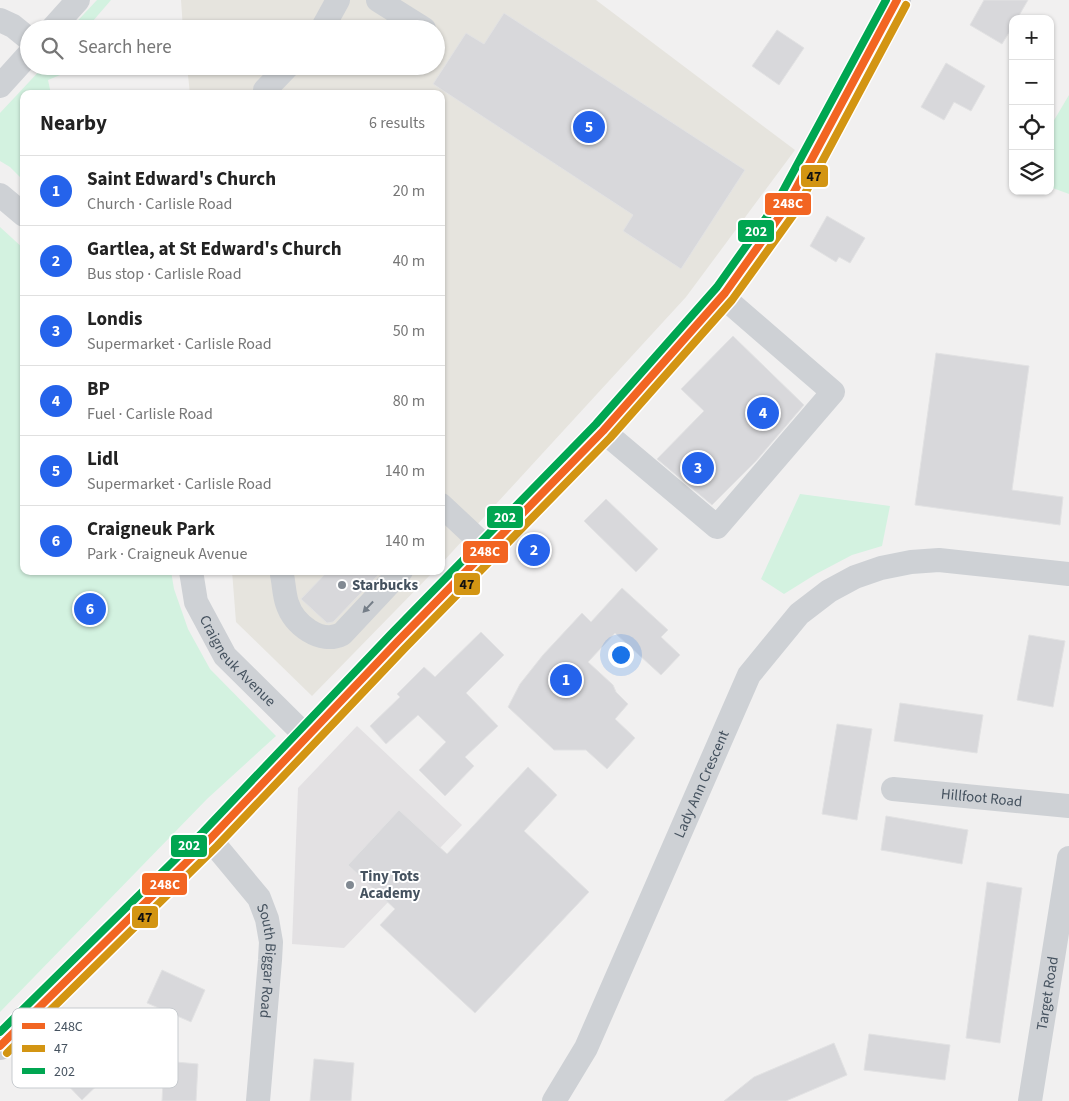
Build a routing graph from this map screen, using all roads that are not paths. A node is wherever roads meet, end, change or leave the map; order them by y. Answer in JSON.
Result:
{"nodes":[{"id":1,"x":78,"y":0,"type":"edge"},
{"id":2,"x":338,"y":0,"type":"edge"},
{"id":3,"x":378,"y":0,"type":"edge"},
{"id":4,"x":897,"y":0,"type":"edge"},
{"id":5,"x":0,"y":20,"type":"edge"},
{"id":6,"x":60,"y":20,"type":"edge"},
{"id":7,"x":327,"y":20,"type":"edge"},
{"id":8,"x":410,"y":20,"type":"edge"},
{"id":9,"x":20,"y":32,"type":"edge"},
{"id":10,"x":20,"y":64,"type":"edge"},
{"id":11,"x":279,"y":75,"type":"edge"},
{"id":12,"x":0,"y":86,"type":"edge"},
{"id":13,"x":265,"y":90,"type":"edge"},
{"id":14,"x":0,"y":195,"type":"edge"},
{"id":15,"x":20,"y":212,"type":"edge"},
{"id":16,"x":722,"y":296,"type":"junction"},
{"id":17,"x":603,"y":431,"type":"junction"},
{"id":18,"x":445,"y":510,"type":"edge"},
{"id":19,"x":488,"y":549,"type":"junction"},
{"id":20,"x":1068,"y":574,"type":"edge"},
{"id":21,"x":192,"y":575,"type":"edge"},
{"id":22,"x":283,"y":575,"type":"edge"},
{"id":23,"x":397,"y":575,"type":"edge"},
{"id":24,"x":307,"y":737,"type":"junction"},
{"id":25,"x":893,"y":789,"type":"dead end"},
{"id":26,"x":1069,"y":806,"type":"edge"},
{"id":27,"x":210,"y":839,"type":"junction"},
{"id":28,"x":1069,"y":858,"type":"edge"},
{"id":29,"x":39,"y":1008,"type":"edge"},
{"id":30,"x":12,"y":1034,"type":"edge"},
{"id":31,"x":0,"y":1046,"type":"edge"},
{"id":32,"x":258,"y":1101,"type":"edge"},
{"id":33,"x":554,"y":1101,"type":"edge"},
{"id":34,"x":1030,"y":1101,"type":"edge"}],
"edges":[{"from":1,"to":6,"type":"street"},
{"from":2,"to":7,"type":"street"},
{"from":3,"to":8,"type":"street"},
{"from":4,"to":16,"type":"main road"},
{"from":5,"to":9,"type":"street"},
{"from":10,"to":12,"type":"street"},
{"from":11,"to":13,"type":"street"},
{"from":14,"to":15,"type":"street"},
{"from":16,"to":17,"type":"main road"},
{"from":16,"to":17,"type":"street"},
{"from":17,"to":19,"type":"main road"},
{"from":18,"to":19,"type":"street"},
{"from":19,"to":24,"type":"main road"},
{"from":20,"to":33,"type":"street","name":"Lady Ann Crescent"},
{"from":21,"to":24,"type":"street","name":"Craigneuk Avenue"},
{"from":23,"to":22,"type":"street","one_way":true},
{"from":24,"to":27,"type":"main road"},
{"from":25,"to":26,"type":"street","name":"Hillfoot Road"},
{"from":27,"to":29,"type":"main road"},
{"from":27,"to":32,"type":"street","name":"South Biggar Road"},
{"from":28,"to":34,"type":"street","name":"Target Road"},
{"from":30,"to":31,"type":"main road"}]}
